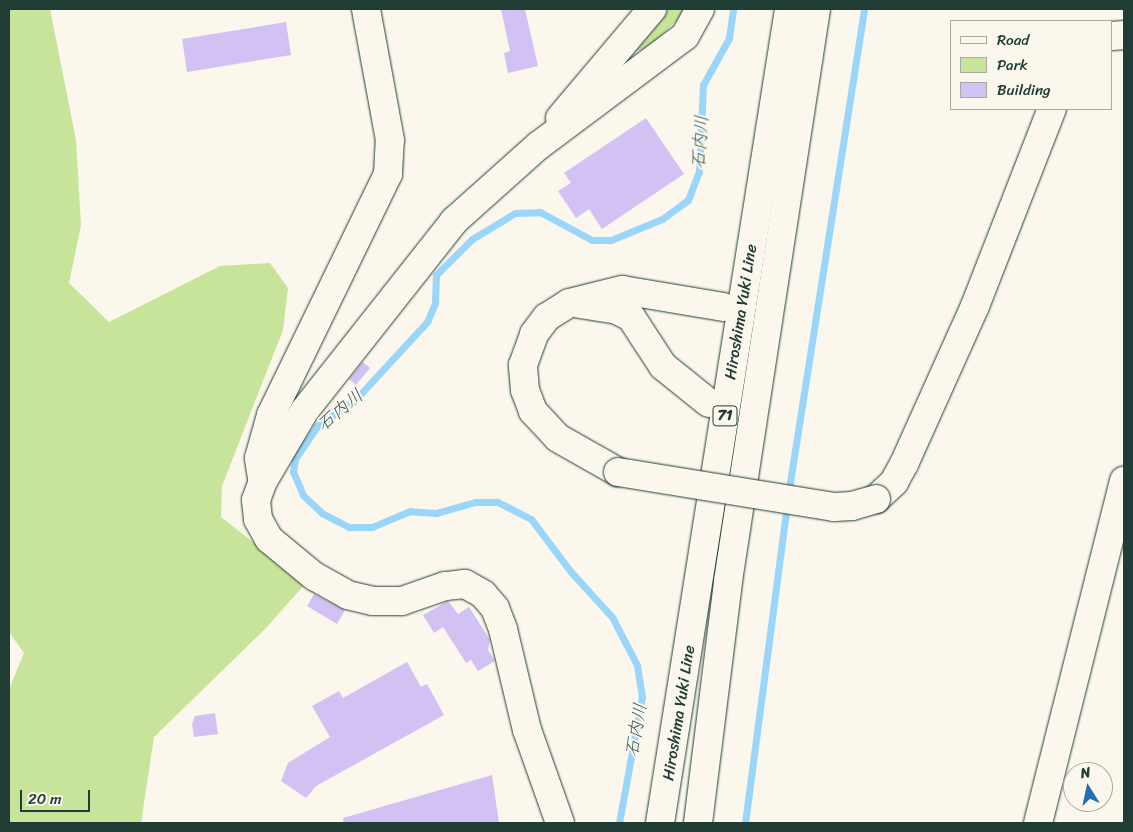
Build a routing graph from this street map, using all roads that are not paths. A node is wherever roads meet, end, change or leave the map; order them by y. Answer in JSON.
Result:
{"nodes":[{"id":1,"x":366,"y":9,"type":"edge"},
{"id":2,"x":652,"y":9,"type":"edge"},
{"id":3,"x":700,"y":9,"type":"edge"},
{"id":4,"x":788,"y":9,"type":"edge"},
{"id":5,"x":816,"y":9,"type":"edge"},
{"id":6,"x":1052,"y":110,"type":"edge"},
{"id":7,"x":538,"y":146,"type":"junction"},
{"id":8,"x":753,"y":235,"type":"junction"},
{"id":9,"x":569,"y":303,"type":"junction"},
{"id":10,"x":724,"y":307,"type":"junction"},
{"id":11,"x":709,"y":403,"type":"junction"},
{"id":12,"x":1124,"y":481,"type":"edge"},
{"id":13,"x":263,"y":482,"type":"junction"},
{"id":14,"x":683,"y":686,"type":"junction"},
{"id":15,"x":560,"y":823,"type":"edge"},
{"id":16,"x":660,"y":823,"type":"edge"},
{"id":17,"x":698,"y":823,"type":"edge"},
{"id":18,"x":1038,"y":823,"type":"edge"}],
"edges":[{"from":1,"to":13,"type":"main road"},
{"from":2,"to":7,"type":"main road"},
{"from":3,"to":7,"type":"main road"},
{"from":4,"to":8,"type":"main road","name":"Hiroshima Yuki Line","number":"71"},
{"from":5,"to":17,"type":"main road","name":"Hiroshima Yuki Line","number":"71"},
{"from":6,"to":9,"type":"main road","bridge":true},
{"from":7,"to":13,"type":"main road"},
{"from":8,"to":10,"type":"main road"},
{"from":8,"to":14,"type":"main road","name":"Hiroshima Yuki Line","number":"71"},
{"from":9,"to":10,"type":"main road"},
{"from":9,"to":11,"type":"main road"},
{"from":10,"to":11,"type":"main road"},
{"from":11,"to":14,"type":"main road"},
{"from":12,"to":18,"type":"main road"},
{"from":13,"to":15,"type":"main road"},
{"from":14,"to":16,"type":"main road","name":"Hiroshima Yuki Line","number":"71"}]}
